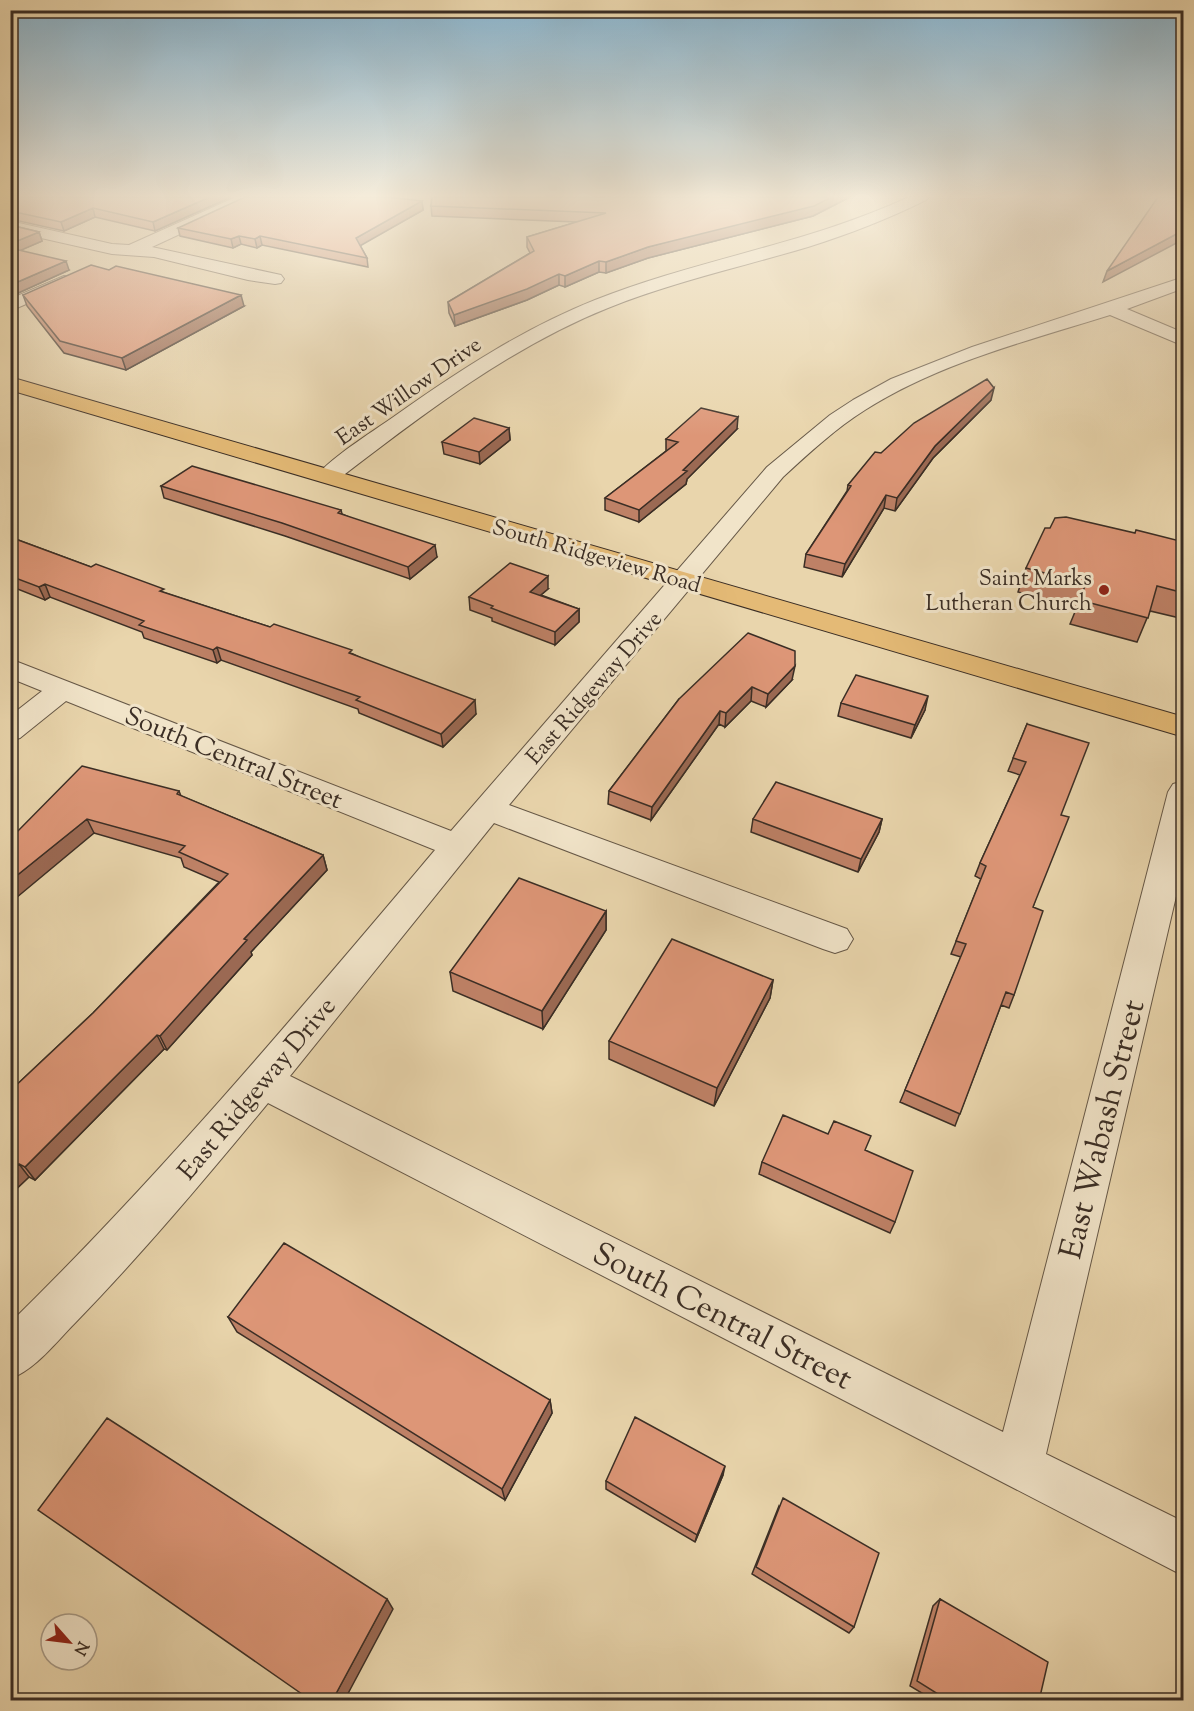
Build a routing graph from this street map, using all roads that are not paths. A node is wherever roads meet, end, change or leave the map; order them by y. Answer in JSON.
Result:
{"nodes":[{"id":1,"x":72,"y":277,"type":"edge"},
{"id":2,"x":265,"y":277,"type":"edge"},
{"id":3,"x":681,"y":277,"type":"edge"},
{"id":4,"x":275,"y":279,"type":"dead end"},
{"id":5,"x":1184,"y":282,"type":"edge"},
{"id":6,"x":15,"y":303,"type":"edge"},
{"id":7,"x":1111,"y":309,"type":"junction"},
{"id":8,"x":1184,"y":340,"type":"edge"},
{"id":9,"x":10,"y":383,"type":"edge"},
{"id":10,"x":328,"y":476,"type":"junction"},
{"id":11,"x":685,"y":580,"type":"junction"},
{"id":12,"x":10,"y":668,"type":"edge"},
{"id":13,"x":63,"y":689,"type":"junction"},
{"id":14,"x":1184,"y":727,"type":"edge"},
{"id":15,"x":10,"y":731,"type":"edge"},
{"id":16,"x":1184,"y":792,"type":"edge"},
{"id":17,"x":489,"y":809,"type":"junction"},
{"id":18,"x":459,"y":847,"type":"junction"},
{"id":19,"x":835,"y":939,"type":"dead end"},
{"id":20,"x":263,"y":1081,"type":"junction"},
{"id":21,"x":10,"y":1356,"type":"edge"},
{"id":22,"x":1019,"y":1465,"type":"junction"},
{"id":23,"x":1184,"y":1550,"type":"edge"}],
"edges":[{"from":1,"to":6,"type":"street"},
{"from":2,"to":4,"type":"street"},
{"from":3,"to":10,"type":"street","name":"East Willow Drive"},
{"from":5,"to":7,"type":"street","name":"East Ridgeway Drive"},
{"from":7,"to":8,"type":"street"},
{"from":7,"to":11,"type":"street","name":"East Ridgeway Drive"},
{"from":9,"to":10,"type":"main road","name":"South Ridgeview Road"},
{"from":10,"to":11,"type":"main road","name":"South Ridgeview Road"},
{"from":11,"to":14,"type":"main road","name":"South Ridgeview Road"},
{"from":11,"to":17,"type":"street","name":"East Ridgeway Drive"},
{"from":12,"to":13,"type":"street","name":"South Central Street"},
{"from":13,"to":15,"type":"street"},
{"from":13,"to":18,"type":"street","name":"South Central Street"},
{"from":16,"to":22,"type":"street","name":"East Wabash Street"},
{"from":17,"to":18,"type":"street","name":"East Ridgeway Drive"},
{"from":17,"to":19,"type":"street"},
{"from":18,"to":20,"type":"street","name":"East Ridgeway Drive"},
{"from":20,"to":21,"type":"street","name":"East Ridgeway Drive"},
{"from":20,"to":22,"type":"street","name":"South Central Street"},
{"from":22,"to":23,"type":"street","name":"South Central Street"}]}
